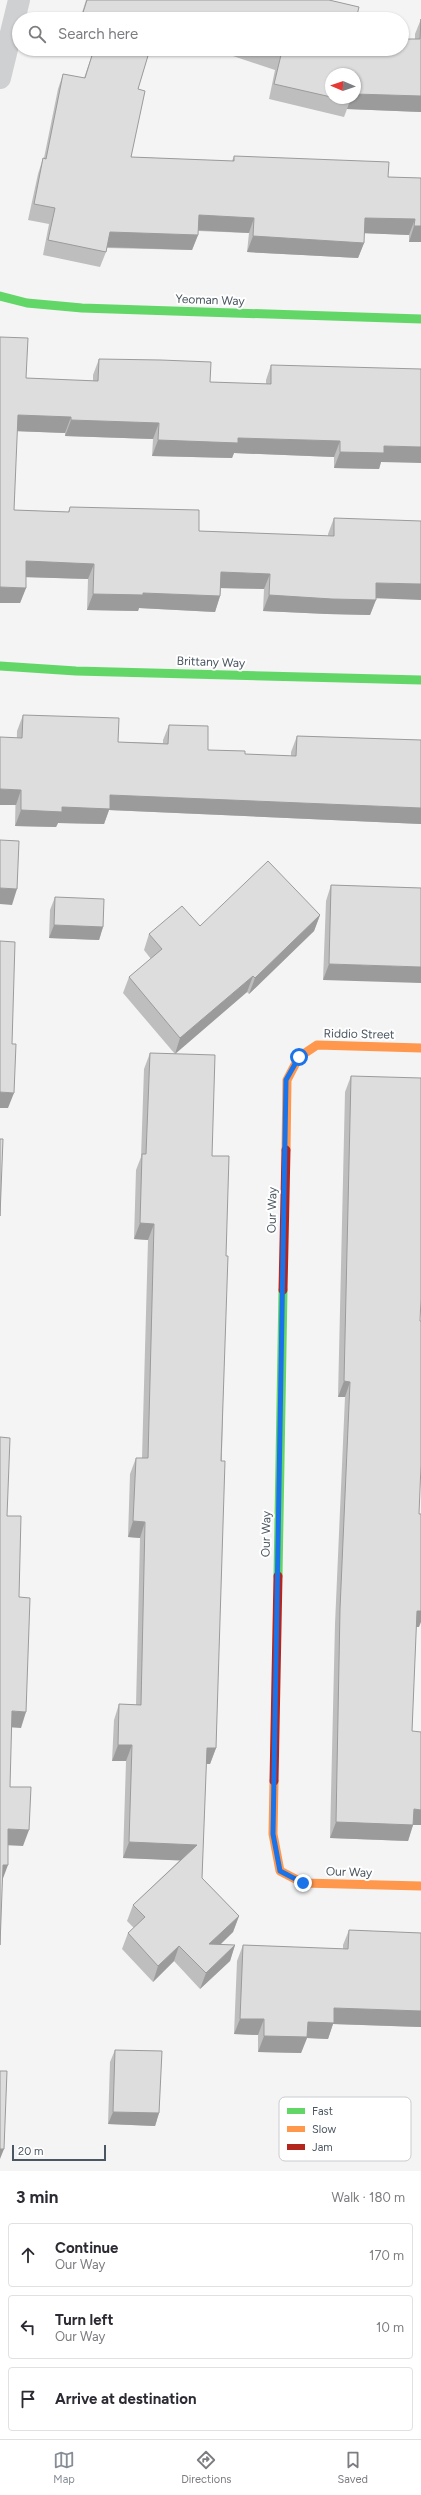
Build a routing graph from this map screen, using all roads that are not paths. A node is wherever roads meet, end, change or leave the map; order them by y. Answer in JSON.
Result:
{"nodes":[{"id":1,"x":19,"y":0,"type":"edge"},
{"id":2,"x":16,"y":12,"type":"edge"},
{"id":3,"x":12,"y":29,"type":"edge"},
{"id":4,"x":0,"y":78,"type":"edge"},
{"id":5,"x":0,"y":296,"type":"edge"},
{"id":6,"x":421,"y":319,"type":"edge"},
{"id":7,"x":0,"y":666,"type":"edge"},
{"id":8,"x":421,"y":680,"type":"edge"},
{"id":9,"x":421,"y":1048,"type":"edge"},
{"id":10,"x":299,"y":1057,"type":"joint"},
{"id":11,"x":421,"y":1886,"type":"edge"}],
"edges":[{"from":1,"to":2,"type":"street"},
{"from":3,"to":4,"type":"street"},
{"from":5,"to":6,"type":"street","name":"Yeoman Way"},
{"from":7,"to":8,"type":"street","name":"Brittany Way"},
{"from":9,"to":10,"type":"street","name":"Riddio Street"},
{"from":10,"to":11,"type":"street","name":"Our Way"}]}
